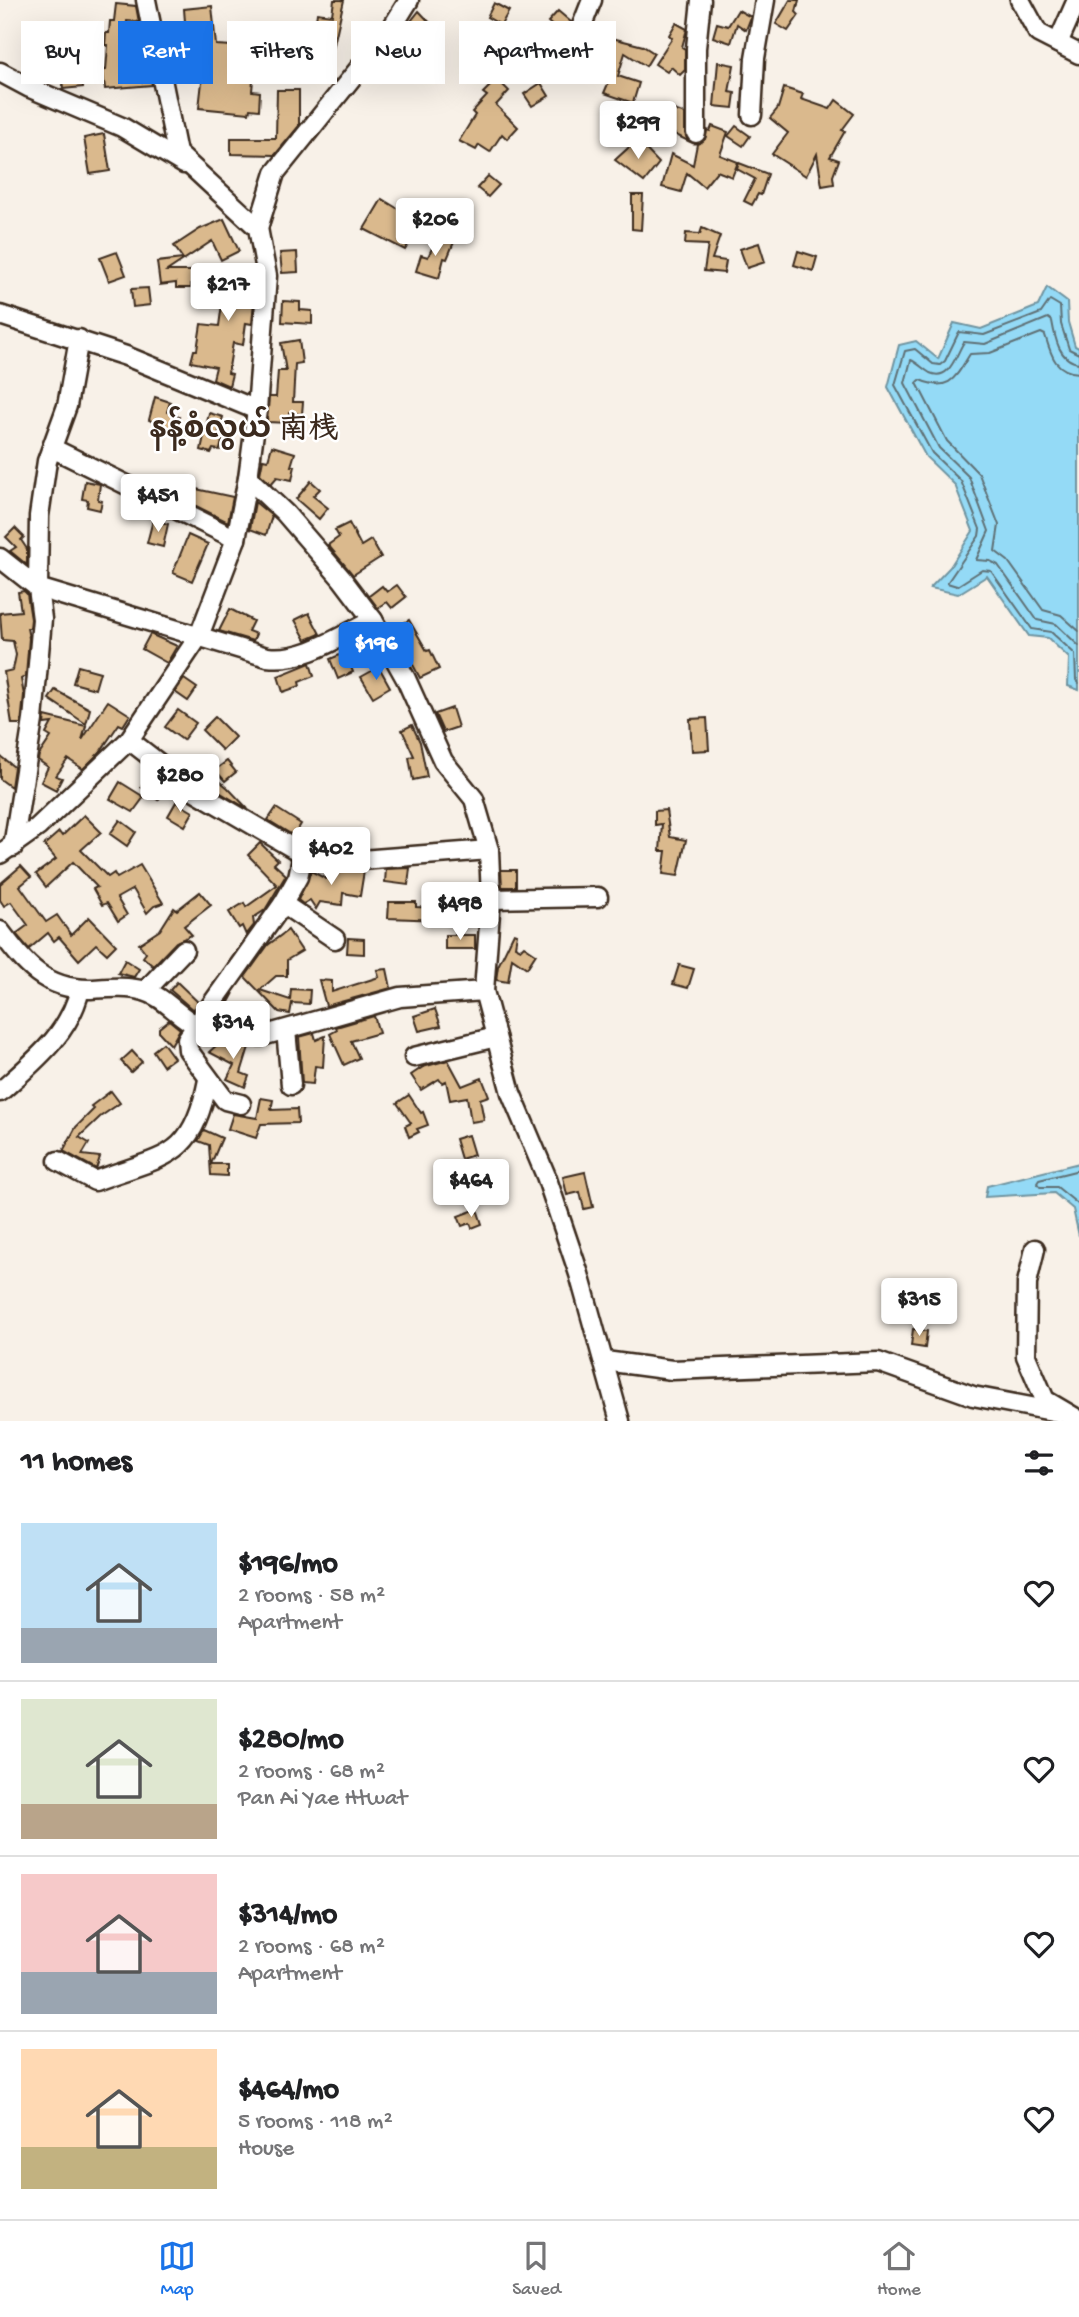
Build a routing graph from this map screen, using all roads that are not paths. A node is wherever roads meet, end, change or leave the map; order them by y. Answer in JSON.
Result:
{"nodes":[{"id":1,"x":146,"y":0,"type":"edge"},
{"id":2,"x":409,"y":0,"type":"edge"},
{"id":3,"x":592,"y":0,"type":"edge"},
{"id":4,"x":701,"y":0,"type":"edge"},
{"id":5,"x":765,"y":0,"type":"edge"},
{"id":6,"x":1020,"y":0,"type":"edge"},
{"id":7,"x":1077,"y":0,"type":"edge"},
{"id":8,"x":584,"y":21,"type":"edge"},
{"id":9,"x":1058,"y":43,"type":"junction"},
{"id":10,"x":1079,"y":54,"type":"edge"},
{"id":11,"x":0,"y":72,"type":"edge"},
{"id":12,"x":752,"y":115,"type":"dead end"},
{"id":13,"x":696,"y":134,"type":"dead end"},
{"id":14,"x":199,"y":174,"type":"junction"},
{"id":15,"x":258,"y":228,"type":"junction"},
{"id":16,"x":0,"y":315,"type":"edge"},
{"id":17,"x":79,"y":339,"type":"junction"},
{"id":18,"x":257,"y":410,"type":"junction"},
{"id":19,"x":52,"y":448,"type":"junction"},
{"id":20,"x":248,"y":478,"type":"junction"},
{"id":21,"x":236,"y":539,"type":"junction"},
{"id":22,"x":0,"y":558,"type":"edge"},
{"id":23,"x":38,"y":588,"type":"junction"},
{"id":24,"x":373,"y":620,"type":"junction"},
{"id":25,"x":199,"y":636,"type":"junction"},
{"id":26,"x":128,"y":740,"type":"junction"},
{"id":27,"x":6,"y":850,"type":"edge"},
{"id":28,"x":489,"y":850,"type":"junction"},
{"id":29,"x":303,"y":854,"type":"junction"},
{"id":30,"x":598,"y":897,"type":"dead end"},
{"id":31,"x":491,"y":899,"type":"junction"},
{"id":32,"x":283,"y":904,"type":"junction"},
{"id":33,"x":0,"y":931,"type":"edge"},
{"id":34,"x":335,"y":939,"type":"dead end"},
{"id":35,"x":184,"y":950,"type":"dead end"},
{"id":36,"x":80,"y":989,"type":"junction"},
{"id":37,"x":145,"y":991,"type":"junction"},
{"id":38,"x":484,"y":991,"type":"junction"},
{"id":39,"x":198,"y":1026,"type":"junction"},
{"id":40,"x":286,"y":1030,"type":"junction"},
{"id":41,"x":496,"y":1037,"type":"junction"},
{"id":42,"x":414,"y":1056,"type":"dead end"},
{"id":43,"x":208,"y":1080,"type":"junction"},
{"id":44,"x":291,"y":1085,"type":"dead end"},
{"id":45,"x":0,"y":1092,"type":"edge"},
{"id":46,"x":241,"y":1104,"type":"dead end"},
{"id":47,"x":58,"y":1161,"type":"dead end"},
{"id":48,"x":1035,"y":1249,"type":"dead end"},
{"id":49,"x":605,"y":1361,"type":"junction"},
{"id":50,"x":1073,"y":1417,"type":"edge"},
{"id":51,"x":620,"y":1421,"type":"edge"}],
"edges":[{"from":1,"to":14,"type":"street"},
{"from":2,"to":15,"type":"street"},
{"from":3,"to":8,"type":"street"},
{"from":4,"to":13,"type":"street"},
{"from":5,"to":12,"type":"street"},
{"from":6,"to":9,"type":"street"},
{"from":7,"to":9,"type":"street"},
{"from":9,"to":10,"type":"street"},
{"from":11,"to":14,"type":"street"},
{"from":14,"to":15,"type":"street"},
{"from":15,"to":18,"type":"street"},
{"from":16,"to":17,"type":"street"},
{"from":17,"to":18,"type":"street"},
{"from":17,"to":19,"type":"street"},
{"from":18,"to":20,"type":"street"},
{"from":19,"to":21,"type":"street"},
{"from":19,"to":23,"type":"street"},
{"from":20,"to":21,"type":"street"},
{"from":20,"to":24,"type":"street"},
{"from":21,"to":25,"type":"street"},
{"from":22,"to":23,"type":"street"},
{"from":23,"to":25,"type":"street"},
{"from":23,"to":27,"type":"street"},
{"from":24,"to":25,"type":"street"},
{"from":24,"to":28,"type":"street"},
{"from":25,"to":26,"type":"street"},
{"from":26,"to":27,"type":"street"},
{"from":26,"to":29,"type":"street"},
{"from":28,"to":29,"type":"street"},
{"from":28,"to":31,"type":"street"},
{"from":29,"to":32,"type":"street"},
{"from":30,"to":31,"type":"street"},
{"from":31,"to":38,"type":"street"},
{"from":32,"to":34,"type":"street"},
{"from":32,"to":39,"type":"street"},
{"from":33,"to":36,"type":"street"},
{"from":35,"to":37,"type":"street"},
{"from":36,"to":37,"type":"street"},
{"from":36,"to":45,"type":"street"},
{"from":37,"to":39,"type":"street"},
{"from":38,"to":40,"type":"street"},
{"from":38,"to":41,"type":"street"},
{"from":39,"to":40,"type":"street"},
{"from":39,"to":43,"type":"street"},
{"from":40,"to":44,"type":"street"},
{"from":41,"to":42,"type":"street"},
{"from":41,"to":49,"type":"street"},
{"from":43,"to":46,"type":"street"},
{"from":43,"to":47,"type":"street"},
{"from":48,"to":50,"type":"street"},
{"from":49,"to":50,"type":"street"},
{"from":49,"to":51,"type":"street"}]}
